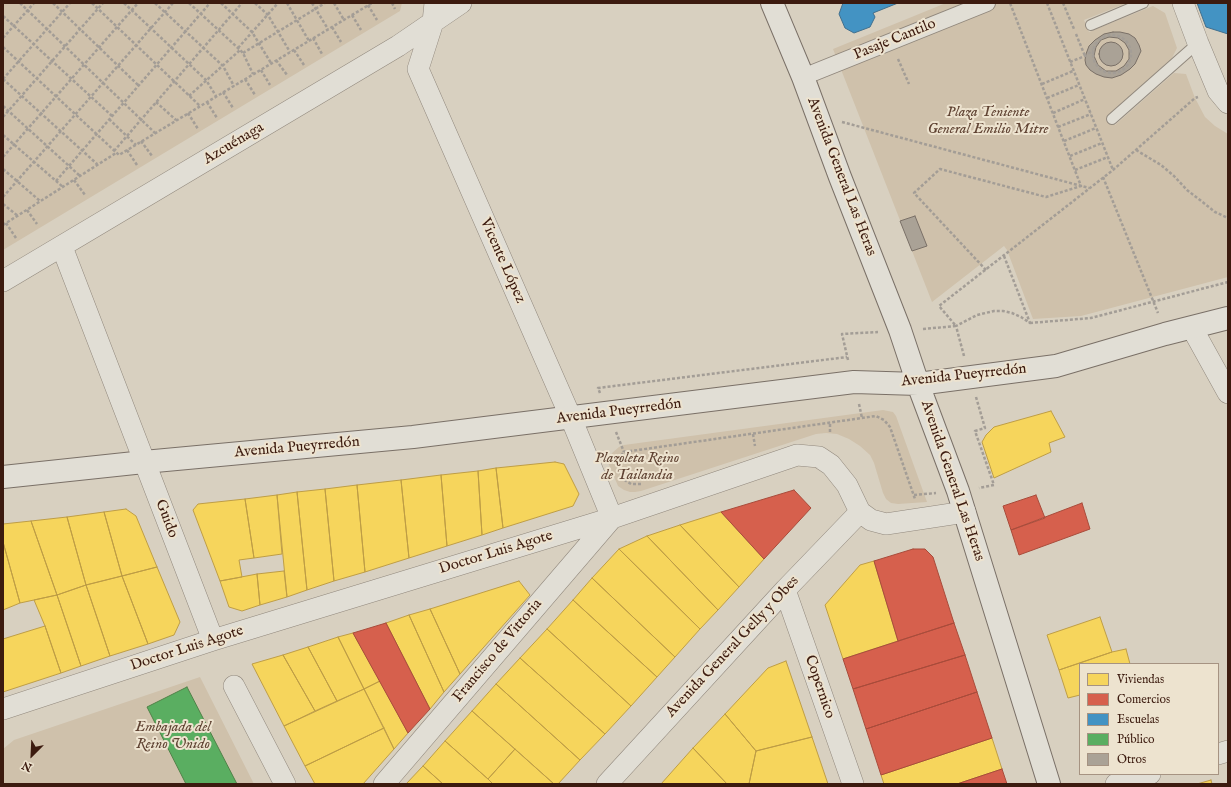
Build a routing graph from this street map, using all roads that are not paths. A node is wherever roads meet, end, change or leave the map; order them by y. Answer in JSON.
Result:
{"nodes":[{"id":1,"x":462,"y":3,"type":"edge"},
{"id":2,"x":772,"y":3,"type":"edge"},
{"id":3,"x":987,"y":3,"type":"edge"},
{"id":4,"x":1143,"y":3,"type":"edge"},
{"id":5,"x":1184,"y":3,"type":"edge"},
{"id":6,"x":434,"y":12,"type":"edge"},
{"id":7,"x":1091,"y":25,"type":"dead end"},
{"id":8,"x":1198,"y":43,"type":"junction"},
{"id":9,"x":803,"y":77,"type":"junction"},
{"id":10,"x":1224,"y":92,"type":"edge"},
{"id":11,"x":1112,"y":119,"type":"dead end"},
{"id":12,"x":62,"y":247,"type":"junction"},
{"id":13,"x":3,"y":281,"type":"edge"},
{"id":14,"x":1228,"y":318,"type":"edge"},
{"id":15,"x":1192,"y":328,"type":"junction"},
{"id":16,"x":918,"y":384,"type":"junction"},
{"id":17,"x":1228,"y":393,"type":"edge"},
{"id":18,"x":571,"y":418,"type":"junction"},
{"id":19,"x":144,"y":462,"type":"junction"},
{"id":20,"x":3,"y":477,"type":"edge"},
{"id":21,"x":860,"y":512,"type":"junction"},
{"id":22,"x":965,"y":512,"type":"junction"},
{"id":23,"x":612,"y":518,"type":"junction"},
{"id":24,"x":785,"y":590,"type":"junction"},
{"id":25,"x":213,"y":640,"type":"junction"},
{"id":26,"x":234,"y":686,"type":"dead end"},
{"id":27,"x":3,"y":709,"type":"edge"},
{"id":28,"x":1147,"y":775,"type":"edge"},
{"id":29,"x":285,"y":784,"type":"edge"},
{"id":30,"x":384,"y":784,"type":"edge"},
{"id":31,"x":608,"y":784,"type":"edge"},
{"id":32,"x":853,"y":784,"type":"edge"},
{"id":33,"x":1049,"y":784,"type":"edge"},
{"id":34,"x":1116,"y":784,"type":"edge"}],
"edges":[{"from":1,"to":6,"type":"street","name":"Azcuénaga"},
{"from":2,"to":9,"type":"main road","name":"Avenida General Las Heras"},
{"from":3,"to":9,"type":"street","name":"Pasaje Cantilo"},
{"from":4,"to":7,"type":"lane"},
{"from":5,"to":8,"type":"street"},
{"from":6,"to":12,"type":"street","name":"Azcuénaga"},
{"from":6,"to":18,"type":"street","name":"Vicente López"},
{"from":8,"to":10,"type":"street"},
{"from":8,"to":11,"type":"lane"},
{"from":9,"to":16,"type":"main road","name":"Avenida General Las Heras"},
{"from":12,"to":13,"type":"street","name":"Azcuénaga"},
{"from":12,"to":19,"type":"street","name":"Guido"},
{"from":14,"to":15,"type":"main road","name":"Avenida Pueyrredón"},
{"from":15,"to":16,"type":"main road","name":"Avenida Pueyrredón"},
{"from":15,"to":17,"type":"street"},
{"from":16,"to":18,"type":"main road","name":"Avenida Pueyrredón"},
{"from":16,"to":22,"type":"main road","name":"Avenida General Las Heras"},
{"from":18,"to":19,"type":"main road","name":"Avenida Pueyrredón"},
{"from":18,"to":23,"type":"street","name":"Vicente López"},
{"from":19,"to":20,"type":"main road","name":"Avenida Pueyrredón"},
{"from":19,"to":25,"type":"street","name":"Guido"},
{"from":21,"to":22,"type":"street"},
{"from":21,"to":23,"type":"street","name":"Doctor Luis Agote"},
{"from":21,"to":24,"type":"street","name":"Avenida General Gelly y Obes"},
{"from":22,"to":33,"type":"main road","name":"Avenida General Las Heras"},
{"from":23,"to":25,"type":"street","name":"Doctor Luis Agote"},
{"from":23,"to":30,"type":"street","name":"Francisco de Vittoria"},
{"from":24,"to":31,"type":"street","name":"Avenida General Gelly y Obes"},
{"from":24,"to":32,"type":"street","name":"Copernico"},
{"from":25,"to":27,"type":"street","name":"Doctor Luis Agote"},
{"from":26,"to":29,"type":"street"},
{"from":28,"to":34,"type":"street"}]}
